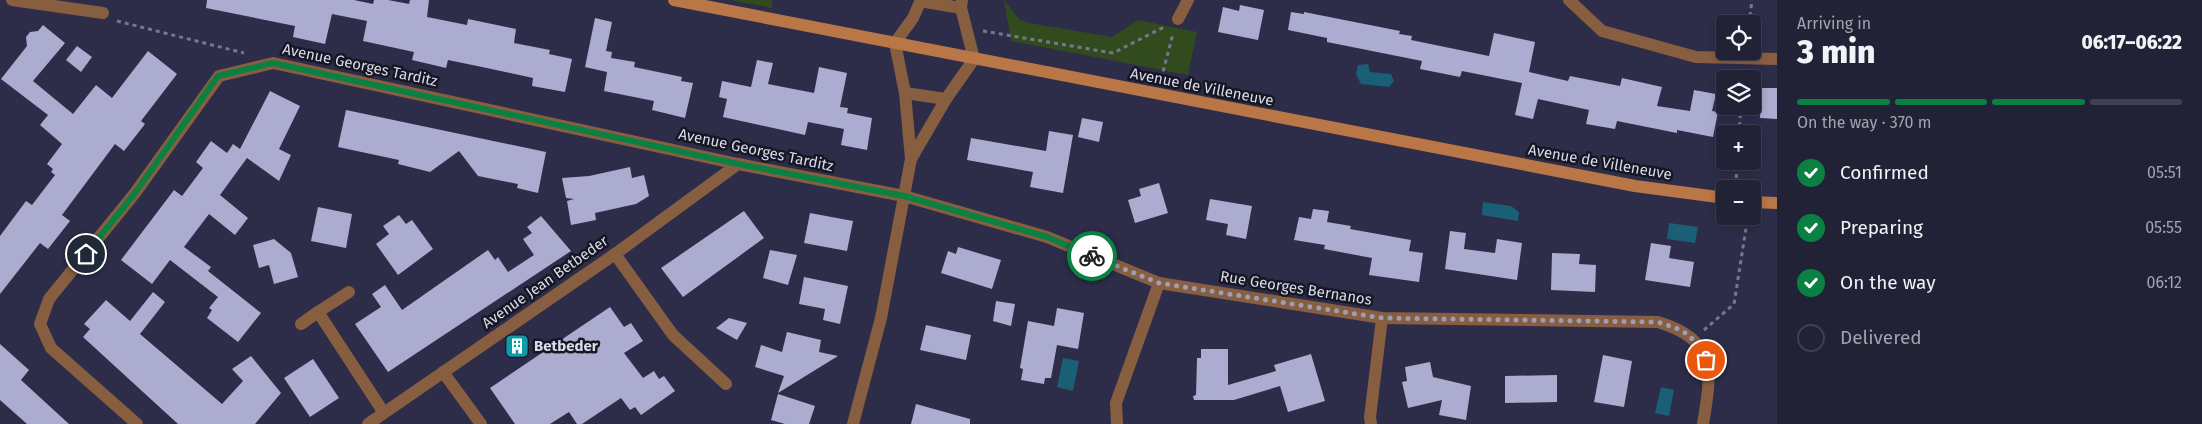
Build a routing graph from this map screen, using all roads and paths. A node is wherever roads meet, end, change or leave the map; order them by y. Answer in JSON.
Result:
{"nodes":[{"id":1,"x":12,"y":0,"type":"edge"},
{"id":2,"x":674,"y":0,"type":"edge"},
{"id":3,"x":1188,"y":0,"type":"edge"},
{"id":4,"x":1569,"y":0,"type":"edge"},
{"id":5,"x":1752,"y":0,"type":"edge"},
{"id":6,"x":920,"y":1,"type":"edge"},
{"id":7,"x":961,"y":4,"type":"edge"},
{"id":8,"x":103,"y":13,"type":"joint"},
{"id":9,"x":1750,"y":15,"type":"edge"},
{"id":10,"x":1178,"y":19,"type":"junction"},
{"id":11,"x":966,"y":28,"type":"junction"},
{"id":12,"x":895,"y":43,"type":"junction"},
{"id":13,"x":246,"y":54,"type":"dead end"},
{"id":14,"x":974,"y":59,"type":"junction"},
{"id":15,"x":1777,"y":59,"type":"edge"},
{"id":16,"x":905,"y":93,"type":"junction"},
{"id":17,"x":1157,"y":94,"type":"junction"},
{"id":18,"x":946,"y":100,"type":"junction"},
{"id":19,"x":911,"y":159,"type":"junction"},
{"id":20,"x":738,"y":164,"type":"junction"},
{"id":21,"x":904,"y":196,"type":"junction"},
{"id":22,"x":1716,"y":197,"type":"edge"},
{"id":23,"x":1761,"y":202,"type":"edge"},
{"id":24,"x":1777,"y":203,"type":"edge"},
{"id":25,"x":1747,"y":225,"type":"edge"},
{"id":26,"x":615,"y":254,"type":"junction"},
{"id":27,"x":1159,"y":283,"type":"junction"},
{"id":28,"x":349,"y":292,"type":"dead end"},
{"id":29,"x":318,"y":312,"type":"junction"},
{"id":30,"x":1382,"y":318,"type":"junction"},
{"id":31,"x":301,"y":324,"type":"dead end"},
{"id":32,"x":1694,"y":339,"type":"junction"},
{"id":33,"x":443,"y":372,"type":"junction"},
{"id":34,"x":726,"y":384,"type":"dead end"},
{"id":35,"x":384,"y":413,"type":"junction"},
{"id":36,"x":137,"y":424,"type":"edge"},
{"id":37,"x":368,"y":424,"type":"edge"},
{"id":38,"x":481,"y":424,"type":"edge"},
{"id":39,"x":853,"y":424,"type":"edge"},
{"id":40,"x":1117,"y":424,"type":"edge"},
{"id":41,"x":1371,"y":424,"type":"edge"},
{"id":42,"x":1703,"y":424,"type":"edge"}],
"edges":[{"from":1,"to":8,"type":"street"},
{"from":2,"to":12,"type":"main road","name":"Avenue de Villeneuve"},
{"from":3,"to":10,"type":"street"},
{"from":4,"to":15,"type":"street"},
{"from":5,"to":9,"type":"path"},
{"from":6,"to":7,"type":"street"},
{"from":6,"to":12,"type":"street"},
{"from":7,"to":11,"type":"street"},
{"from":8,"to":13,"type":"path"},
{"from":10,"to":11,"type":"path"},
{"from":10,"to":17,"type":"path"},
{"from":11,"to":14,"type":"street"},
{"from":12,"to":14,"type":"main road","name":"Avenue de Villeneuve"},
{"from":12,"to":16,"type":"street"},
{"from":14,"to":17,"type":"main road","name":"Avenue de Villeneuve"},
{"from":14,"to":18,"type":"street"},
{"from":16,"to":18,"type":"street"},
{"from":16,"to":19,"type":"street"},
{"from":17,"to":22,"type":"main road","name":"Avenue de Villeneuve"},
{"from":18,"to":19,"type":"street"},
{"from":19,"to":21,"type":"street"},
{"from":20,"to":21,"type":"street","name":"Avenue Georges Tarditz"},
{"from":20,"to":26,"type":"street","name":"Avenue Jean Betbeder"},
{"from":20,"to":36,"type":"street","name":"Avenue Georges Tarditz"},
{"from":21,"to":27,"type":"street","name":"Rue Georges Bernanos"},
{"from":21,"to":39,"type":"street"},
{"from":23,"to":24,"type":"main road"},
{"from":25,"to":32,"type":"path"},
{"from":26,"to":33,"type":"street","name":"Avenue Jean Betbeder"},
{"from":26,"to":34,"type":"street"},
{"from":27,"to":30,"type":"street","name":"Rue Georges Bernanos"},
{"from":27,"to":40,"type":"street"},
{"from":28,"to":29,"type":"street"},
{"from":29,"to":31,"type":"street"},
{"from":29,"to":35,"type":"street"},
{"from":30,"to":32,"type":"street","name":"Rue Georges Bernanos"},
{"from":30,"to":41,"type":"street"},
{"from":32,"to":42,"type":"street"},
{"from":33,"to":35,"type":"street","name":"Avenue Jean Betbeder"},
{"from":33,"to":38,"type":"street"},
{"from":35,"to":37,"type":"street","name":"Avenue Jean Betbeder"}]}
